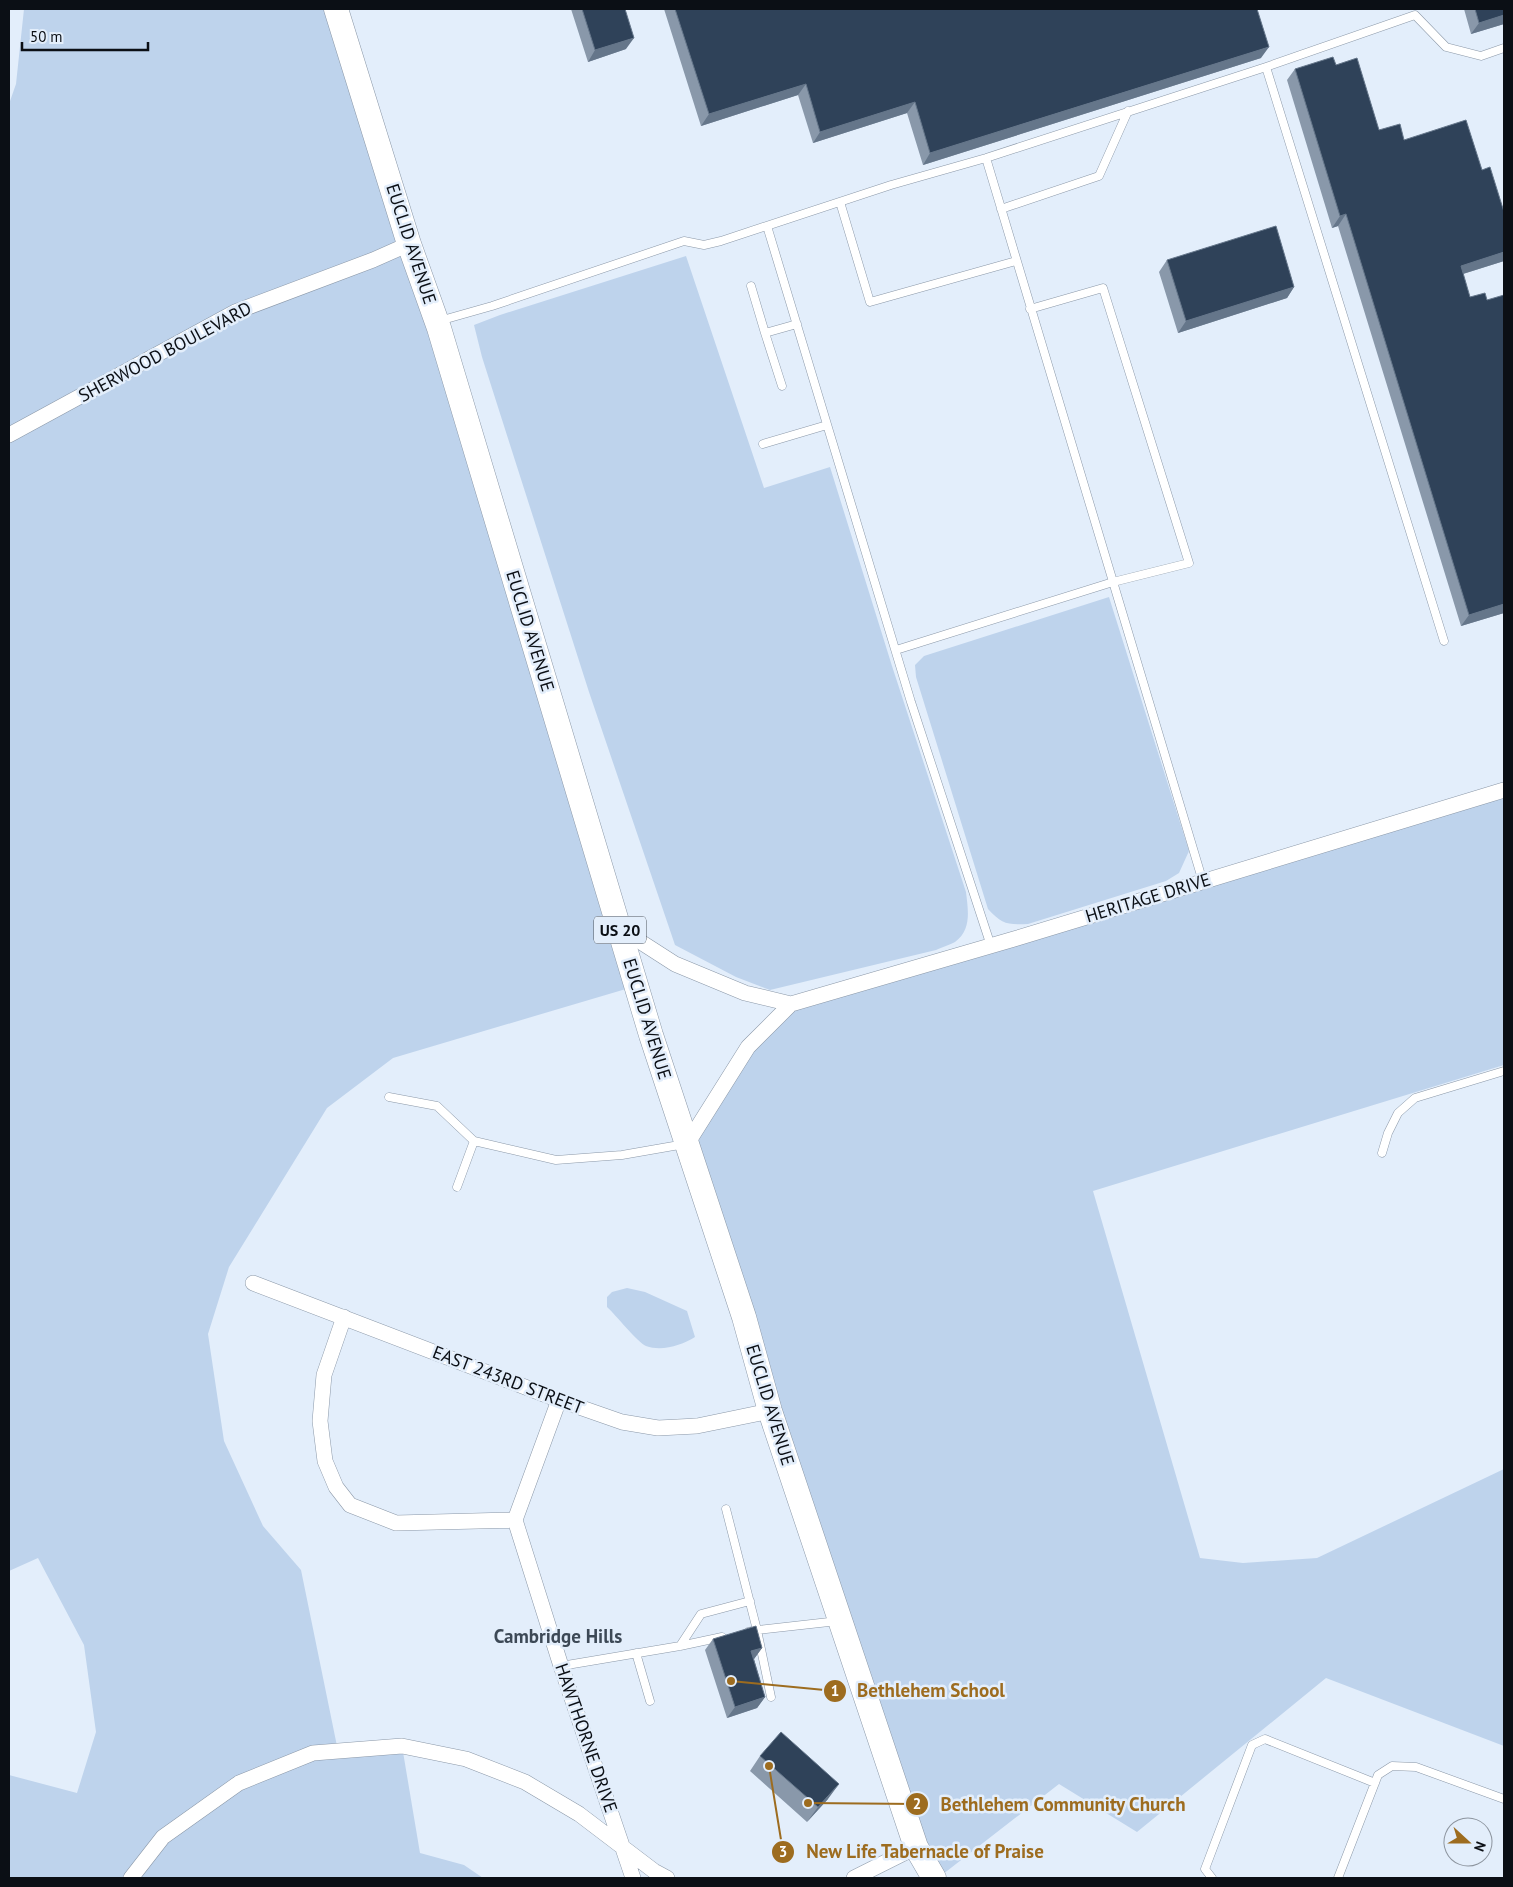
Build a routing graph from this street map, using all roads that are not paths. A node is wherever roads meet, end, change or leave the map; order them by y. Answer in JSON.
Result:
{"nodes":[{"id":1,"x":336,"y":9,"type":"edge"},
{"id":2,"x":1504,"y":48,"type":"edge"},
{"id":3,"x":1266,"y":67,"type":"junction"},
{"id":4,"x":1128,"y":111,"type":"junction"},
{"id":5,"x":986,"y":158,"type":"junction"},
{"id":6,"x":840,"y":202,"type":"junction"},
{"id":7,"x":1001,"y":208,"type":"junction"},
{"id":8,"x":767,"y":226,"type":"junction"},
{"id":9,"x":410,"y":244,"type":"junction"},
{"id":10,"x":1016,"y":260,"type":"junction"},
{"id":11,"x":751,"y":286,"type":"dead end"},
{"id":12,"x":1030,"y":309,"type":"junction"},
{"id":13,"x":436,"y":321,"type":"junction"},
{"id":14,"x":796,"y":324,"type":"junction"},
{"id":15,"x":765,"y":334,"type":"junction"},
{"id":16,"x":782,"y":386,"type":"dead end"},
{"id":17,"x":827,"y":425,"type":"junction"},
{"id":18,"x":9,"y":435,"type":"edge"},
{"id":19,"x":763,"y":444,"type":"dead end"},
{"id":20,"x":1113,"y":582,"type":"junction"},
{"id":21,"x":1444,"y":641,"type":"dead end"},
{"id":22,"x":896,"y":650,"type":"junction"},
{"id":23,"x":1504,"y":790,"type":"edge"},
{"id":24,"x":1203,"y":882,"type":"junction"},
{"id":25,"x":619,"y":928,"type":"junction"},
{"id":26,"x":990,"y":946,"type":"junction"},
{"id":27,"x":790,"y":1004,"type":"junction"},
{"id":28,"x":1504,"y":1071,"type":"edge"},
{"id":29,"x":389,"y":1097,"type":"dead end"},
{"id":30,"x":474,"y":1141,"type":"junction"},
{"id":31,"x":687,"y":1144,"type":"junction"},
{"id":32,"x":1382,"y":1152,"type":"dead end"},
{"id":33,"x":457,"y":1187,"type":"dead end"},
{"id":34,"x":254,"y":1283,"type":"dead end"},
{"id":35,"x":344,"y":1317,"type":"junction"},
{"id":36,"x":559,"y":1400,"type":"junction"},
{"id":37,"x":770,"y":1411,"type":"junction"},
{"id":38,"x":726,"y":1509,"type":"dead end"},
{"id":39,"x":515,"y":1520,"type":"junction"},
{"id":40,"x":750,"y":1601,"type":"junction"},
{"id":41,"x":840,"y":1621,"type":"junction"},
{"id":42,"x":757,"y":1630,"type":"junction"},
{"id":43,"x":738,"y":1634,"type":"edge"},
{"id":44,"x":728,"y":1636,"type":"edge"},
{"id":45,"x":680,"y":1646,"type":"junction"},
{"id":46,"x":636,"y":1653,"type":"junction"},
{"id":47,"x":561,"y":1666,"type":"junction"},
{"id":48,"x":771,"y":1697,"type":"dead end"},
{"id":49,"x":650,"y":1701,"type":"dead end"},
{"id":50,"x":1374,"y":1783,"type":"junction"},
{"id":51,"x":1504,"y":1799,"type":"edge"},
{"id":52,"x":916,"y":1848,"type":"junction"},
{"id":53,"x":624,"y":1849,"type":"junction"},
{"id":54,"x":131,"y":1878,"type":"edge"},
{"id":55,"x":633,"y":1878,"type":"edge"},
{"id":56,"x":667,"y":1878,"type":"edge"},
{"id":57,"x":854,"y":1878,"type":"edge"},
{"id":58,"x":934,"y":1878,"type":"edge"},
{"id":59,"x":1212,"y":1878,"type":"edge"},
{"id":60,"x":1338,"y":1878,"type":"edge"}],
"edges":[{"from":1,"to":9,"type":"main road","name":"EUCLID AVENUE","number":"US 20"},
{"from":2,"to":3,"type":"lane"},
{"from":3,"to":4,"type":"lane"},
{"from":3,"to":21,"type":"lane"},
{"from":4,"to":5,"type":"lane"},
{"from":4,"to":7,"type":"lane"},
{"from":5,"to":6,"type":"lane"},
{"from":5,"to":7,"type":"lane"},
{"from":6,"to":8,"type":"lane"},
{"from":6,"to":10,"type":"lane"},
{"from":7,"to":10,"type":"lane"},
{"from":8,"to":13,"type":"lane"},
{"from":8,"to":14,"type":"lane"},
{"from":9,"to":13,"type":"main road","name":"EUCLID AVENUE","number":"US 20"},
{"from":9,"to":18,"type":"street","name":"SHERWOOD BOULEVARD"},
{"from":10,"to":12,"type":"lane"},
{"from":11,"to":15,"type":"lane"},
{"from":12,"to":20,"type":"lane"},
{"from":12,"to":20,"type":"lane"},
{"from":13,"to":25,"type":"main road","name":"EUCLID AVENUE","number":"US 20"},
{"from":14,"to":15,"type":"lane"},
{"from":14,"to":17,"type":"lane"},
{"from":15,"to":16,"type":"lane"},
{"from":17,"to":19,"type":"lane"},
{"from":17,"to":22,"type":"lane"},
{"from":20,"to":22,"type":"lane"},
{"from":20,"to":24,"type":"lane"},
{"from":22,"to":26,"type":"lane"},
{"from":23,"to":24,"type":"street","name":"HERITAGE DRIVE"},
{"from":24,"to":26,"type":"street","name":"HERITAGE DRIVE"},
{"from":25,"to":27,"type":"street","name":"HERITAGE DRIVE"},
{"from":25,"to":31,"type":"main road","name":"EUCLID AVENUE","number":"US 20"},
{"from":26,"to":27,"type":"street","name":"HERITAGE DRIVE"},
{"from":27,"to":31,"type":"street","name":"HERITAGE DRIVE"},
{"from":28,"to":32,"type":"lane"},
{"from":29,"to":30,"type":"lane"},
{"from":30,"to":31,"type":"lane"},
{"from":30,"to":33,"type":"lane"},
{"from":31,"to":37,"type":"main road","name":"EUCLID AVENUE","number":"US 20"},
{"from":34,"to":35,"type":"street","name":"EAST 243RD STREET"},
{"from":35,"to":36,"type":"street","name":"EAST 243RD STREET"},
{"from":35,"to":39,"type":"street"},
{"from":36,"to":37,"type":"street","name":"EAST 243RD STREET"},
{"from":36,"to":39,"type":"street"},
{"from":37,"to":41,"type":"main road","name":"EUCLID AVENUE","number":"US 20"},
{"from":38,"to":40,"type":"lane"},
{"from":39,"to":47,"type":"street","name":"HAWTHORNE DRIVE"},
{"from":40,"to":42,"type":"lane"},
{"from":40,"to":45,"type":"lane"},
{"from":41,"to":42,"type":"lane"},
{"from":41,"to":52,"type":"main road","name":"EUCLID AVENUE","number":"US 20"},
{"from":42,"to":43,"type":"lane"},
{"from":42,"to":48,"type":"lane"},
{"from":44,"to":45,"type":"lane"},
{"from":45,"to":46,"type":"lane"},
{"from":46,"to":47,"type":"lane"},
{"from":46,"to":49,"type":"lane"},
{"from":47,"to":53,"type":"street","name":"HAWTHORNE DRIVE"},
{"from":50,"to":51,"type":"lane"},
{"from":50,"to":59,"type":"lane"},
{"from":50,"to":60,"type":"lane"},
{"from":52,"to":57,"type":"street"},
{"from":52,"to":58,"type":"main road","name":"EUCLID AVENUE","number":"US 20"},
{"from":53,"to":54,"type":"street"},
{"from":53,"to":55,"type":"street","name":"HAWTHORNE DRIVE"},
{"from":53,"to":56,"type":"street"}]}
